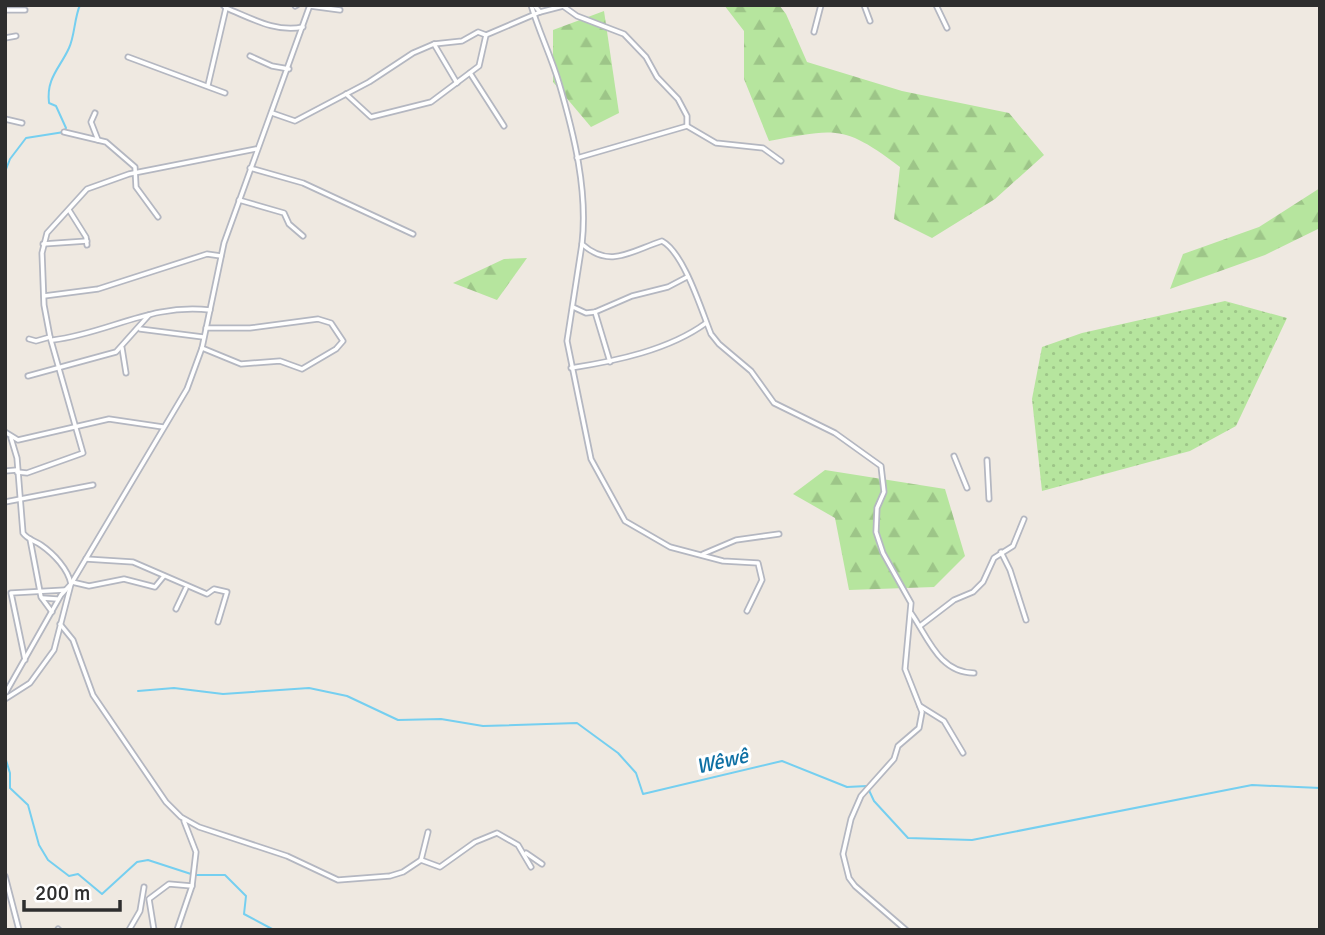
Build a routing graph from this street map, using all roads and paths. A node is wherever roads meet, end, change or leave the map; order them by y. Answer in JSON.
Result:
{"nodes":[{"id":1,"x":13,"y":5,"type":"edge"},
{"id":2,"x":310,"y":5,"type":"edge"},
{"id":3,"x":533,"y":5,"type":"edge"},
{"id":4,"x":821,"y":5,"type":"edge"},
{"id":5,"x":864,"y":5,"type":"edge"},
{"id":6,"x":936,"y":5,"type":"edge"},
{"id":7,"x":565,"y":6,"type":"edge"},
{"id":8,"x":224,"y":7,"type":"edge"},
{"id":9,"x":5,"y":10,"type":"edge"},
{"id":10,"x":25,"y":10,"type":"dead end"},
{"id":11,"x":340,"y":10,"type":"dead end"},
{"id":12,"x":540,"y":12,"type":"junction"},
{"id":13,"x":534,"y":13,"type":"junction"},
{"id":14,"x":870,"y":21,"type":"dead end"},
{"id":15,"x":303,"y":27,"type":"junction"},
{"id":16,"x":947,"y":28,"type":"dead end"},
{"id":17,"x":814,"y":32,"type":"dead end"},
{"id":18,"x":486,"y":35,"type":"junction"},
{"id":19,"x":16,"y":36,"type":"dead end"},
{"id":20,"x":5,"y":38,"type":"edge"},
{"id":21,"x":434,"y":44,"type":"junction"},
{"id":22,"x":128,"y":57,"type":"dead end"},
{"id":23,"x":250,"y":57,"type":"dead end"},
{"id":24,"x":289,"y":69,"type":"junction"},
{"id":25,"x":470,"y":73,"type":"junction"},
{"id":26,"x":457,"y":83,"type":"junction"},
{"id":27,"x":208,"y":85,"type":"junction"},
{"id":28,"x":225,"y":93,"type":"dead end"},
{"id":29,"x":346,"y":94,"type":"junction"},
{"id":30,"x":95,"y":113,"type":"dead end"},
{"id":31,"x":272,"y":113,"type":"junction"},
{"id":32,"x":5,"y":119,"type":"edge"},
{"id":33,"x":22,"y":122,"type":"dead end"},
{"id":34,"x":504,"y":126,"type":"dead end"},
{"id":35,"x":687,"y":126,"type":"junction"},
{"id":36,"x":64,"y":132,"type":"dead end"},
{"id":37,"x":98,"y":139,"type":"junction"},
{"id":38,"x":256,"y":149,"type":"junction"},
{"id":39,"x":577,"y":158,"type":"junction"},
{"id":40,"x":781,"y":161,"type":"dead end"},
{"id":41,"x":250,"y":168,"type":"junction"},
{"id":42,"x":131,"y":174,"type":"junction"},
{"id":43,"x":239,"y":200,"type":"junction"},
{"id":44,"x":69,"y":210,"type":"junction"},
{"id":45,"x":158,"y":217,"type":"dead end"},
{"id":46,"x":413,"y":234,"type":"dead end"},
{"id":47,"x":303,"y":236,"type":"dead end"},
{"id":48,"x":43,"y":244,"type":"junction"},
{"id":49,"x":582,"y":244,"type":"junction"},
{"id":50,"x":221,"y":256,"type":"junction"},
{"id":51,"x":687,"y":277,"type":"junction"},
{"id":52,"x":44,"y":296,"type":"junction"},
{"id":53,"x":573,"y":307,"type":"junction"},
{"id":54,"x":210,"y":310,"type":"junction"},
{"id":55,"x":595,"y":312,"type":"junction"},
{"id":56,"x":150,"y":313,"type":"junction"},
{"id":57,"x":706,"y":323,"type":"junction"},
{"id":58,"x":206,"y":328,"type":"junction"},
{"id":59,"x":140,"y":329,"type":"junction"},
{"id":60,"x":204,"y":337,"type":"junction"},
{"id":61,"x":51,"y":338,"type":"junction"},
{"id":62,"x":29,"y":339,"type":"dead end"},
{"id":63,"x":121,"y":346,"type":"junction"},
{"id":64,"x":202,"y":348,"type":"junction"},
{"id":65,"x":610,"y":362,"type":"junction"},
{"id":66,"x":59,"y":366,"type":"junction"},
{"id":67,"x":571,"y":368,"type":"junction"},
{"id":68,"x":126,"y":373,"type":"dead end"},
{"id":69,"x":28,"y":376,"type":"dead end"},
{"id":70,"x":76,"y":426,"type":"junction"},
{"id":71,"x":163,"y":427,"type":"junction"},
{"id":72,"x":5,"y":432,"type":"edge"},
{"id":73,"x":11,"y":438,"type":"junction"},
{"id":74,"x":954,"y":456,"type":"dead end"},
{"id":75,"x":885,"y":458,"type":"dead end"},
{"id":76,"x":987,"y":460,"type":"dead end"},
{"id":77,"x":881,"y":466,"type":"junction"},
{"id":78,"x":5,"y":471,"type":"edge"},
{"id":79,"x":17,"y":471,"type":"junction"},
{"id":80,"x":93,"y":485,"type":"dead end"},
{"id":81,"x":967,"y":488,"type":"dead end"},
{"id":82,"x":20,"y":498,"type":"junction"},
{"id":83,"x":989,"y":499,"type":"dead end"},
{"id":84,"x":5,"y":502,"type":"edge"},
{"id":85,"x":1024,"y":519,"type":"dead end"},
{"id":86,"x":779,"y":534,"type":"dead end"},
{"id":87,"x":30,"y":539,"type":"junction"},
{"id":88,"x":1001,"y":552,"type":"junction"},
{"id":89,"x":703,"y":554,"type":"junction"},
{"id":90,"x":86,"y":559,"type":"junction"},
{"id":91,"x":164,"y":576,"type":"junction"},
{"id":92,"x":72,"y":583,"type":"junction"},
{"id":93,"x":186,"y":588,"type":"junction"},
{"id":94,"x":40,"y":589,"type":"junction"},
{"id":95,"x":65,"y":590,"type":"junction"},
{"id":96,"x":41,"y":597,"type":"junction"},
{"id":97,"x":58,"y":601,"type":"junction"},
{"id":98,"x":176,"y":609,"type":"dead end"},
{"id":99,"x":747,"y":611,"type":"dead end"},
{"id":100,"x":52,"y":612,"type":"junction"},
{"id":101,"x":911,"y":613,"type":"junction"},
{"id":102,"x":1026,"y":620,"type":"dead end"},
{"id":103,"x":218,"y":622,"type":"dead end"},
{"id":104,"x":60,"y":624,"type":"junction"},
{"id":105,"x":920,"y":626,"type":"junction"},
{"id":106,"x":25,"y":660,"type":"junction"},
{"id":107,"x":974,"y":673,"type":"dead end"},
{"id":108,"x":5,"y":697,"type":"edge"},
{"id":109,"x":920,"y":706,"type":"junction"},
{"id":110,"x":962,"y":753,"type":"dead end"},
{"id":111,"x":184,"y":819,"type":"junction"},
{"id":112,"x":428,"y":832,"type":"dead end"},
{"id":113,"x":524,"y":852,"type":"junction"},
{"id":114,"x":421,"y":860,"type":"junction"},
{"id":115,"x":542,"y":864,"type":"dead end"},
{"id":116,"x":531,"y":867,"type":"dead end"},
{"id":117,"x":5,"y":876,"type":"edge"},
{"id":118,"x":192,"y":886,"type":"junction"},
{"id":119,"x":144,"y":887,"type":"dead end"},
{"id":120,"x":19,"y":930,"type":"edge"},
{"id":121,"x":129,"y":930,"type":"edge"},
{"id":122,"x":154,"y":930,"type":"edge"},
{"id":123,"x":177,"y":930,"type":"edge"},
{"id":124,"x":906,"y":930,"type":"edge"}],
"edges":[{"from":1,"to":9,"type":"street"},
{"from":2,"to":11,"type":"street"},
{"from":2,"to":15,"type":"street"},
{"from":3,"to":12,"type":"street"},
{"from":3,"to":13,"type":"street"},
{"from":4,"to":17,"type":"street"},
{"from":5,"to":14,"type":"street"},
{"from":6,"to":16,"type":"street"},
{"from":7,"to":12,"type":"street"},
{"from":7,"to":35,"type":"street"},
{"from":8,"to":15,"type":"street"},
{"from":8,"to":27,"type":"street"},
{"from":9,"to":10,"type":"street"},
{"from":12,"to":13,"type":"street"},
{"from":13,"to":18,"type":"street"},
{"from":13,"to":39,"type":"street"},
{"from":15,"to":24,"type":"street"},
{"from":18,"to":21,"type":"street"},
{"from":18,"to":25,"type":"street"},
{"from":19,"to":20,"type":"street"},
{"from":21,"to":26,"type":"street"},
{"from":21,"to":29,"type":"street"},
{"from":22,"to":27,"type":"street"},
{"from":23,"to":24,"type":"street"},
{"from":24,"to":31,"type":"street"},
{"from":25,"to":26,"type":"street"},
{"from":25,"to":34,"type":"street"},
{"from":26,"to":29,"type":"street"},
{"from":27,"to":28,"type":"street"},
{"from":29,"to":31,"type":"street"},
{"from":30,"to":37,"type":"street"},
{"from":31,"to":38,"type":"street"},
{"from":32,"to":33,"type":"street"},
{"from":35,"to":39,"type":"street"},
{"from":35,"to":40,"type":"street"},
{"from":36,"to":37,"type":"street"},
{"from":37,"to":42,"type":"street"},
{"from":38,"to":41,"type":"street"},
{"from":38,"to":42,"type":"street"},
{"from":39,"to":49,"type":"street"},
{"from":41,"to":43,"type":"street"},
{"from":41,"to":46,"type":"street"},
{"from":42,"to":44,"type":"street"},
{"from":42,"to":45,"type":"street"},
{"from":43,"to":47,"type":"street"},
{"from":43,"to":50,"type":"street"},
{"from":44,"to":48,"type":"street"},
{"from":44,"to":48,"type":"street"},
{"from":48,"to":52,"type":"street"},
{"from":49,"to":51,"type":"street"},
{"from":49,"to":53,"type":"street"},
{"from":50,"to":52,"type":"street"},
{"from":50,"to":54,"type":"street"},
{"from":51,"to":55,"type":"street"},
{"from":51,"to":57,"type":"street"},
{"from":52,"to":61,"type":"street"},
{"from":53,"to":55,"type":"street"},
{"from":53,"to":67,"type":"street"},
{"from":54,"to":56,"type":"street"},
{"from":54,"to":58,"type":"street"},
{"from":55,"to":65,"type":"street"},
{"from":56,"to":59,"type":"street"},
{"from":56,"to":61,"type":"street"},
{"from":57,"to":65,"type":"street"},
{"from":57,"to":77,"type":"street"},
{"from":58,"to":60,"type":"street"},
{"from":58,"to":64,"type":"street"},
{"from":59,"to":60,"type":"street"},
{"from":59,"to":63,"type":"street"},
{"from":60,"to":64,"type":"street"},
{"from":61,"to":62,"type":"street"},
{"from":61,"to":66,"type":"street"},
{"from":63,"to":66,"type":"street"},
{"from":63,"to":68,"type":"street"},
{"from":64,"to":71,"type":"street"},
{"from":65,"to":67,"type":"street"},
{"from":66,"to":69,"type":"street"},
{"from":66,"to":70,"type":"street"},
{"from":67,"to":89,"type":"street"},
{"from":70,"to":71,"type":"street"},
{"from":70,"to":73,"type":"street"},
{"from":70,"to":79,"type":"street"},
{"from":71,"to":90,"type":"street"},
{"from":72,"to":73,"type":"street"},
{"from":73,"to":79,"type":"street"},
{"from":74,"to":81,"type":"street"},
{"from":75,"to":77,"type":"street"},
{"from":76,"to":83,"type":"street"},
{"from":77,"to":101,"type":"street"},
{"from":78,"to":79,"type":"street"},
{"from":79,"to":82,"type":"street"},
{"from":80,"to":82,"type":"street"},
{"from":82,"to":84,"type":"street"},
{"from":82,"to":87,"type":"street"},
{"from":85,"to":88,"type":"street"},
{"from":86,"to":89,"type":"street"},
{"from":87,"to":92,"type":"street"},
{"from":87,"to":94,"type":"street"},
{"from":88,"to":102,"type":"street"},
{"from":88,"to":105,"type":"street"},
{"from":89,"to":99,"type":"street"},
{"from":90,"to":91,"type":"street"},
{"from":90,"to":92,"type":"street"},
{"from":91,"to":92,"type":"street"},
{"from":91,"to":93,"type":"street"},
{"from":92,"to":95,"type":"street"},
{"from":92,"to":104,"type":"street"},
{"from":93,"to":98,"type":"street"},
{"from":93,"to":103,"type":"street"},
{"from":94,"to":95,"type":"street"},
{"from":94,"to":96,"type":"street"},
{"from":94,"to":106,"type":"street"},
{"from":95,"to":97,"type":"street"},
{"from":96,"to":97,"type":"street"},
{"from":96,"to":100,"type":"street"},
{"from":97,"to":100,"type":"street"},
{"from":100,"to":106,"type":"street"},
{"from":101,"to":105,"type":"street"},
{"from":101,"to":109,"type":"street"},
{"from":104,"to":108,"type":"street"},
{"from":104,"to":111,"type":"street"},
{"from":105,"to":107,"type":"street"},
{"from":106,"to":108,"type":"street"},
{"from":109,"to":110,"type":"street"},
{"from":109,"to":124,"type":"street"},
{"from":111,"to":114,"type":"street"},
{"from":111,"to":118,"type":"street"},
{"from":112,"to":114,"type":"street"},
{"from":113,"to":114,"type":"street"},
{"from":113,"to":115,"type":"street"},
{"from":113,"to":116,"type":"street"},
{"from":117,"to":120,"type":"street"},
{"from":118,"to":122,"type":"street"},
{"from":118,"to":123,"type":"street"},
{"from":119,"to":121,"type":"street"}]}
